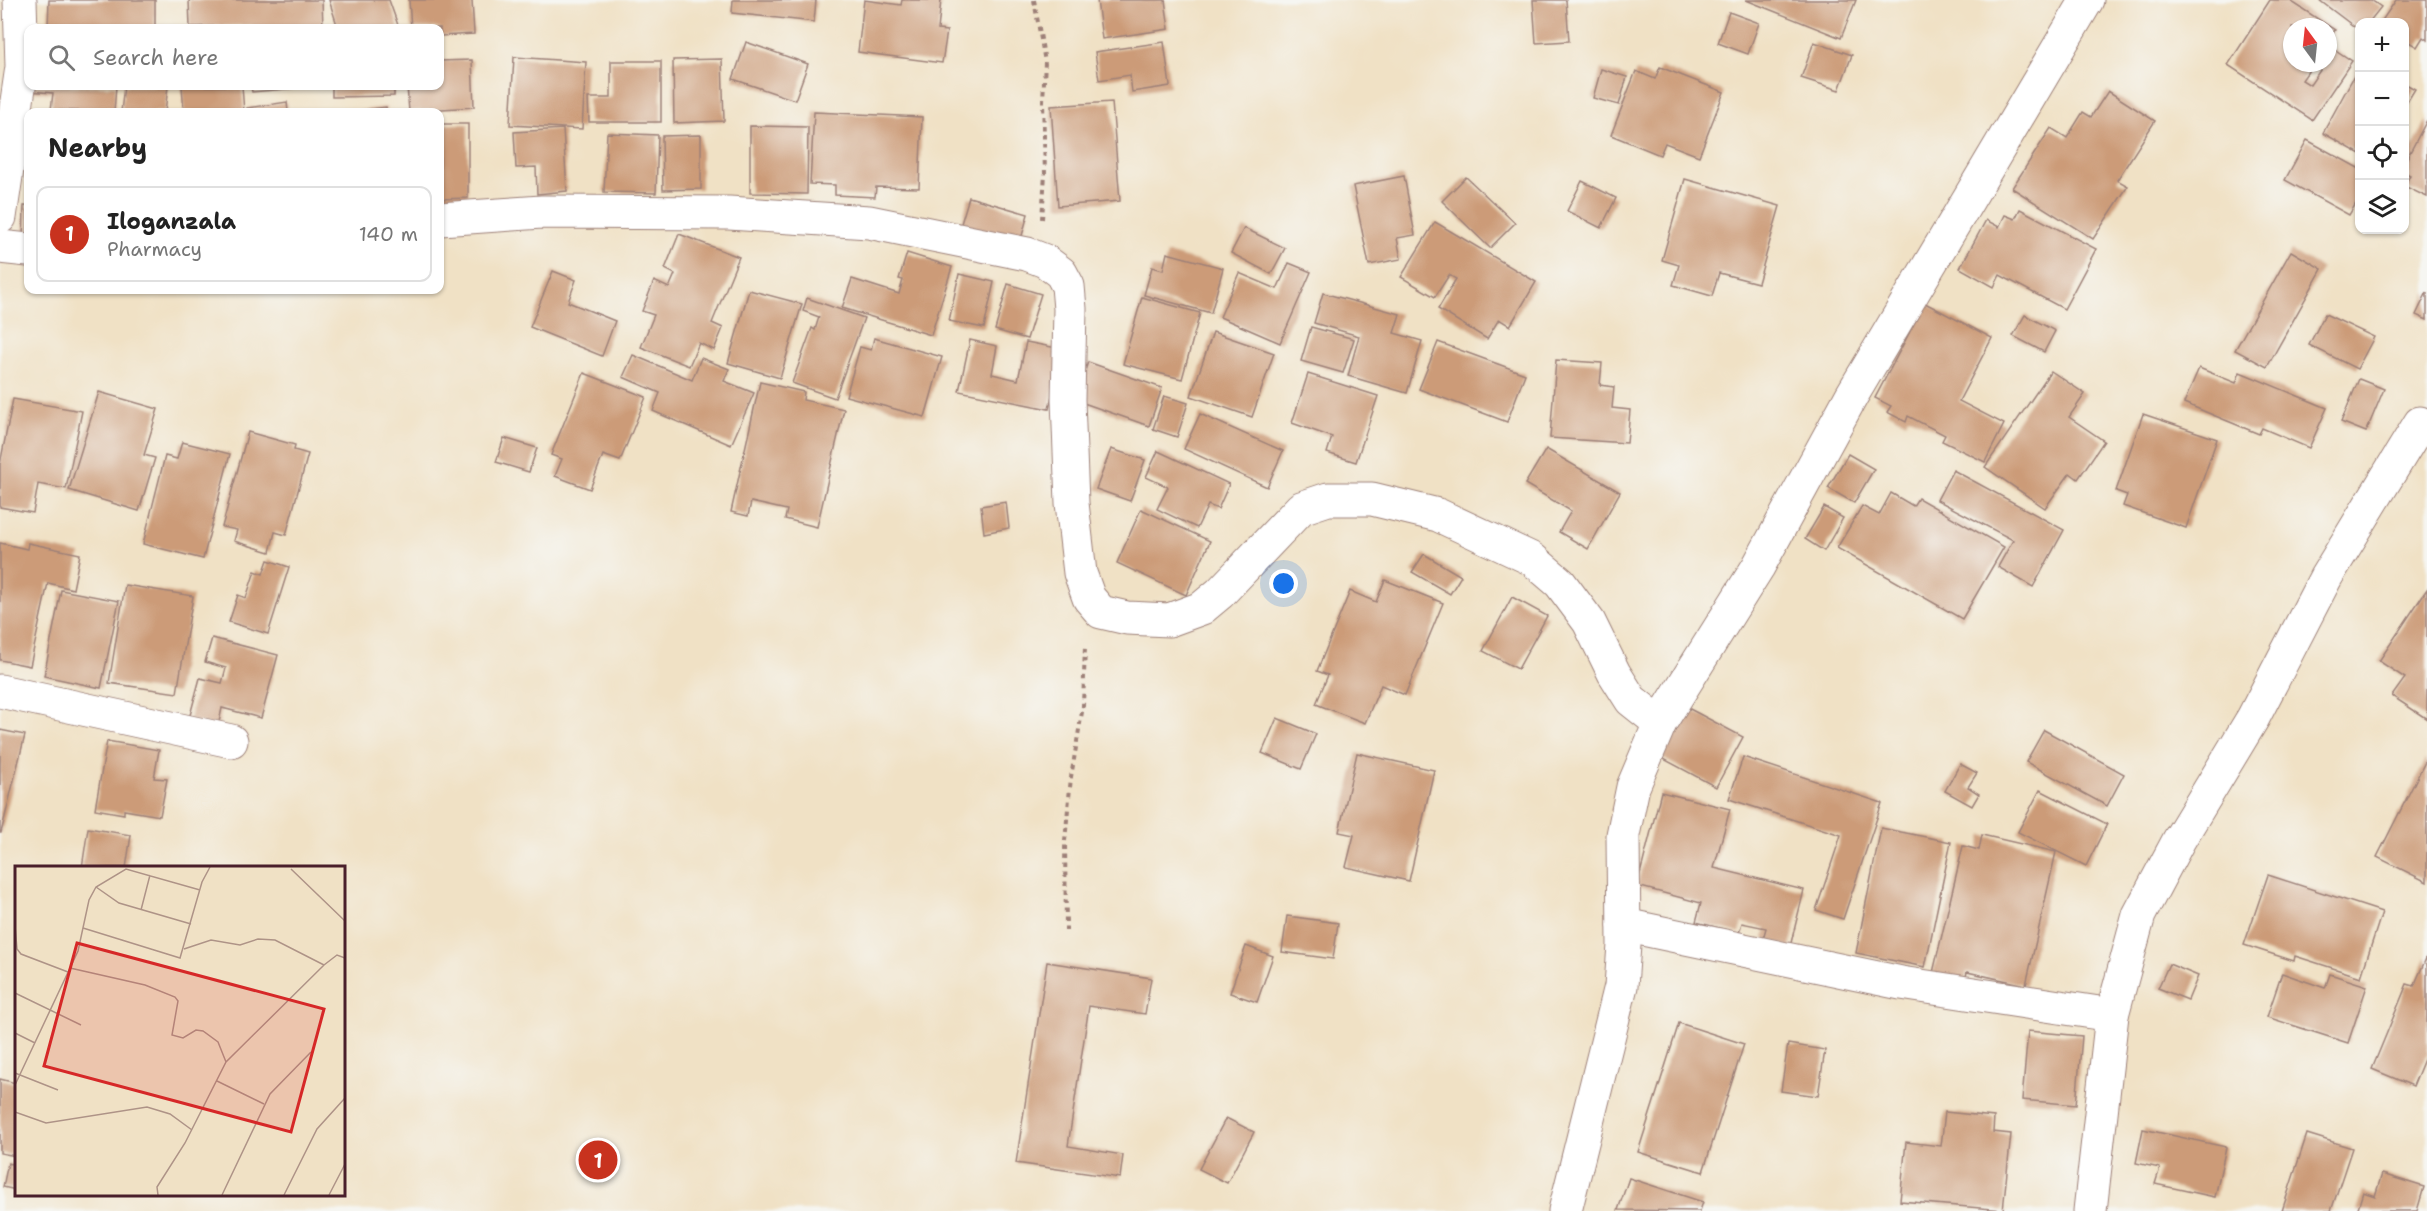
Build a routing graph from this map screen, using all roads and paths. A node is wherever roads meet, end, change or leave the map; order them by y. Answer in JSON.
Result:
{"nodes":[{"id":1,"x":20,"y":0,"type":"edge"},
{"id":2,"x":1034,"y":0,"type":"edge"},
{"id":3,"x":2087,"y":0,"type":"edge"},
{"id":4,"x":0,"y":217,"type":"edge"},
{"id":5,"x":444,"y":219,"type":"edge"},
{"id":6,"x":0,"y":247,"type":"edge"},
{"id":7,"x":24,"y":250,"type":"edge"},
{"id":8,"x":1027,"y":254,"type":"junction"},
{"id":9,"x":2420,"y":423,"type":"dead end"},
{"id":10,"x":1089,"y":597,"type":"junction"},
{"id":11,"x":0,"y":691,"type":"edge"},
{"id":12,"x":1660,"y":723,"type":"junction"},
{"id":13,"x":231,"y":741,"type":"dead end"},
{"id":14,"x":1624,"y":925,"type":"junction"},
{"id":15,"x":1066,"y":931,"type":"dead end"},
{"id":16,"x":2112,"y":1015,"type":"junction"},
{"id":17,"x":1565,"y":1211,"type":"edge"},
{"id":18,"x":2090,"y":1211,"type":"edge"}],
"edges":[{"from":1,"to":4,"type":"street"},
{"from":2,"to":8,"type":"path"},
{"from":3,"to":12,"type":"street"},
{"from":5,"to":8,"type":"street"},
{"from":6,"to":7,"type":"street"},
{"from":8,"to":10,"type":"street"},
{"from":9,"to":16,"type":"street"},
{"from":10,"to":12,"type":"street"},
{"from":10,"to":15,"type":"path"},
{"from":11,"to":13,"type":"street"},
{"from":12,"to":14,"type":"street"},
{"from":14,"to":16,"type":"street"},
{"from":14,"to":17,"type":"street"},
{"from":16,"to":18,"type":"street"}]}
